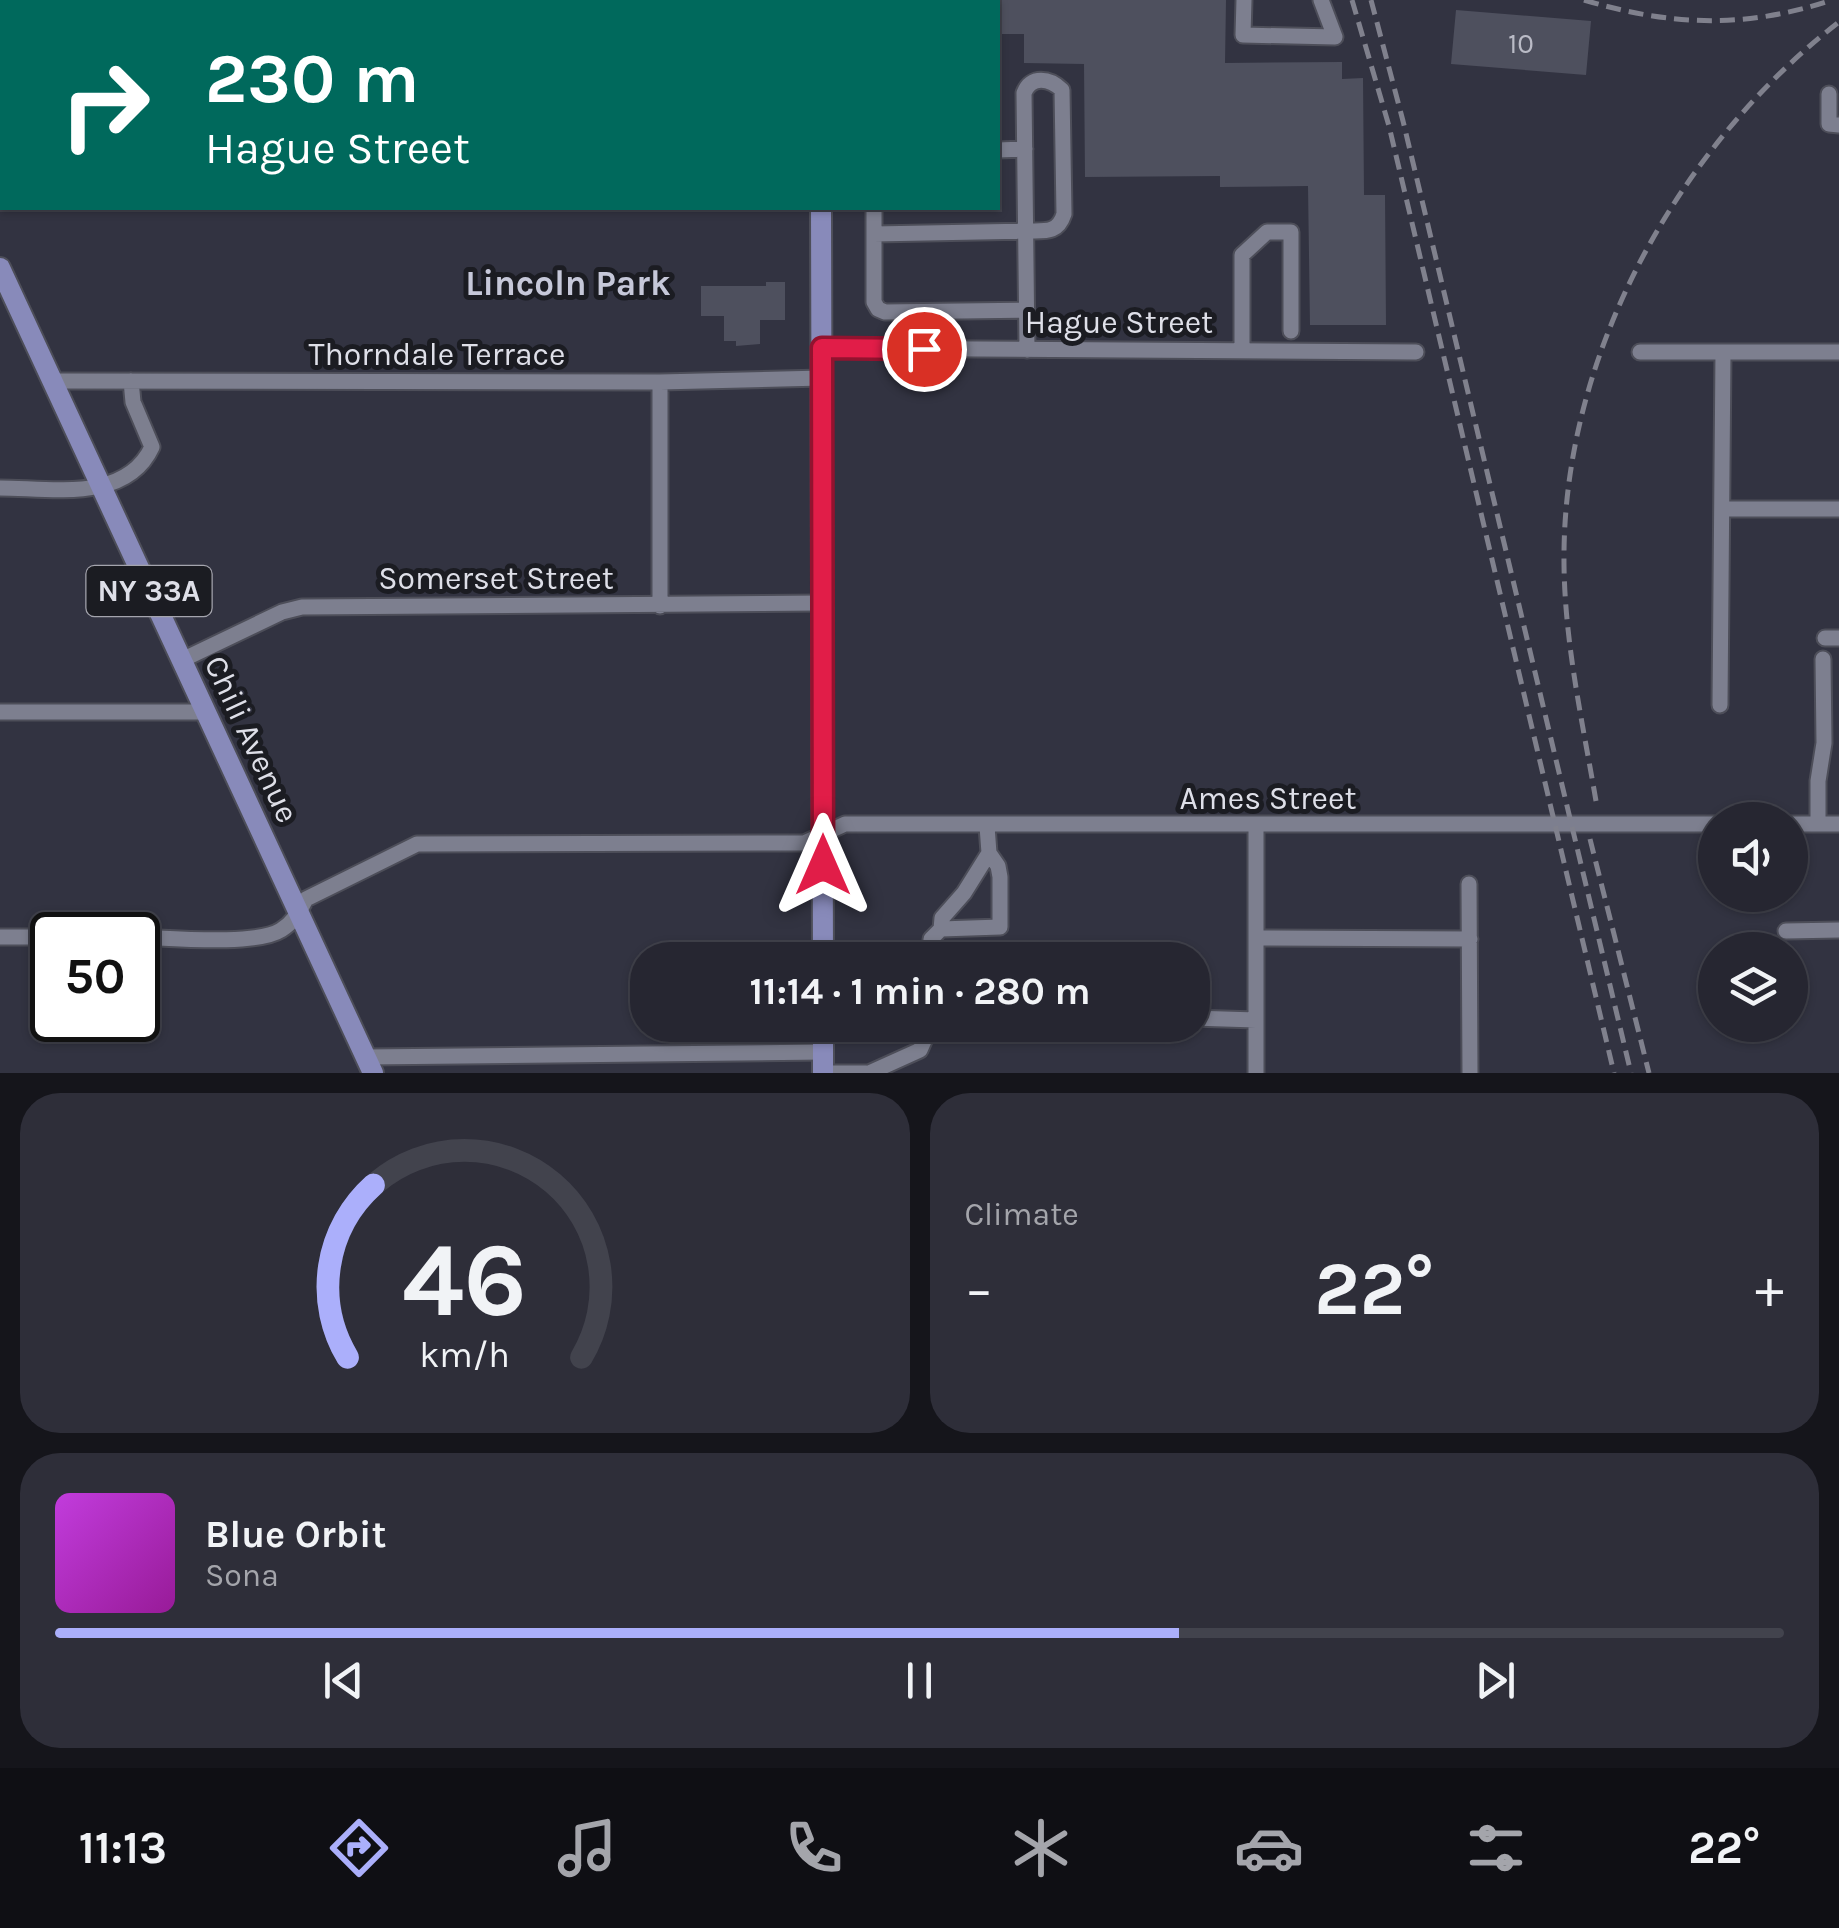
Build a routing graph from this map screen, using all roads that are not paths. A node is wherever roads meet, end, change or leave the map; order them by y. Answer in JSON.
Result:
{"nodes":[{"id":1,"x":1244,"y":0,"type":"edge"},
{"id":2,"x":1322,"y":0,"type":"edge"},
{"id":3,"x":1829,"y":94,"type":"dead end"},
{"id":4,"x":1839,"y":125,"type":"edge"},
{"id":5,"x":1000,"y":150,"type":"edge"},
{"id":6,"x":1025,"y":150,"type":"junction"},
{"id":7,"x":821,"y":210,"type":"edge"},
{"id":8,"x":874,"y":210,"type":"edge"},
{"id":9,"x":1028,"y":231,"type":"junction"},
{"id":10,"x":874,"y":234,"type":"junction"},
{"id":11,"x":2,"y":276,"type":"edge"},
{"id":12,"x":1028,"y":310,"type":"junction"},
{"id":13,"x":1291,"y":331,"type":"dead end"},
{"id":14,"x":822,"y":348,"type":"junction"},
{"id":15,"x":1028,"y":350,"type":"junction"},
{"id":16,"x":1242,"y":350,"type":"junction"},
{"id":17,"x":1416,"y":352,"type":"dead end"},
{"id":18,"x":1640,"y":352,"type":"dead end"},
{"id":19,"x":1723,"y":352,"type":"junction"},
{"id":20,"x":1839,"y":352,"type":"edge"},
{"id":21,"x":822,"y":378,"type":"junction"},
{"id":22,"x":52,"y":381,"type":"junction"},
{"id":23,"x":131,"y":381,"type":"junction"},
{"id":24,"x":660,"y":382,"type":"junction"},
{"id":25,"x":0,"y":488,"type":"edge"},
{"id":26,"x":101,"y":488,"type":"junction"},
{"id":27,"x":1722,"y":509,"type":"junction"},
{"id":28,"x":1839,"y":510,"type":"edge"},
{"id":29,"x":822,"y":603,"type":"junction"},
{"id":30,"x":660,"y":606,"type":"junction"},
{"id":31,"x":182,"y":660,"type":"junction"},
{"id":32,"x":1823,"y":660,"type":"dead end"},
{"id":33,"x":1720,"y":705,"type":"dead end"},
{"id":34,"x":0,"y":712,"type":"edge"},
{"id":35,"x":206,"y":712,"type":"junction"},
{"id":36,"x":1831,"y":743,"type":"edge"},
{"id":37,"x":1698,"y":824,"type":"edge"},
{"id":38,"x":1808,"y":824,"type":"edge"},
{"id":39,"x":1818,"y":824,"type":"junction"},
{"id":40,"x":1839,"y":824,"type":"edge"},
{"id":41,"x":1256,"y":825,"type":"junction"},
{"id":42,"x":988,"y":826,"type":"junction"},
{"id":43,"x":823,"y":834,"type":"junction"},
{"id":44,"x":989,"y":853,"type":"junction"},
{"id":45,"x":1470,"y":884,"type":"dead end"},
{"id":46,"x":300,"y":912,"type":"junction"},
{"id":47,"x":941,"y":929,"type":"junction"},
{"id":48,"x":1786,"y":930,"type":"dead end"},
{"id":49,"x":1839,"y":930,"type":"edge"},
{"id":50,"x":0,"y":937,"type":"edge"},
{"id":51,"x":30,"y":937,"type":"edge"},
{"id":52,"x":160,"y":938,"type":"edge"},
{"id":53,"x":1256,"y":938,"type":"junction"},
{"id":54,"x":1470,"y":939,"type":"junction"},
{"id":55,"x":823,"y":942,"type":"edge"},
{"id":56,"x":931,"y":942,"type":"edge"},
{"id":57,"x":1210,"y":1019,"type":"edge"},
{"id":58,"x":1256,"y":1020,"type":"junction"},
{"id":59,"x":924,"y":1042,"type":"edge"},
{"id":60,"x":370,"y":1065,"type":"edge"},
{"id":61,"x":824,"y":1066,"type":"edge"},
{"id":62,"x":867,"y":1073,"type":"edge"},
{"id":63,"x":1256,"y":1073,"type":"edge"},
{"id":64,"x":1470,"y":1073,"type":"edge"}],
"edges":[{"from":1,"to":2,"type":"street"},
{"from":3,"to":4,"type":"street"},
{"from":5,"to":6,"type":"street"},
{"from":6,"to":9,"type":"street"},
{"from":6,"to":9,"type":"street"},
{"from":7,"to":14,"type":"main road"},
{"from":8,"to":10,"type":"street"},
{"from":9,"to":10,"type":"street"},
{"from":9,"to":12,"type":"street"},
{"from":10,"to":12,"type":"street"},
{"from":11,"to":22,"type":"main road","name":"Chili Avenue","number":"NY 33A"},
{"from":12,"to":15,"type":"street"},
{"from":13,"to":16,"type":"street"},
{"from":14,"to":15,"type":"street","name":"Hague Street"},
{"from":14,"to":21,"type":"main road"},
{"from":15,"to":16,"type":"street","name":"Hague Street"},
{"from":16,"to":17,"type":"street","name":"Hague Street"},
{"from":18,"to":19,"type":"street"},
{"from":19,"to":20,"type":"street"},
{"from":19,"to":27,"type":"street"},
{"from":21,"to":24,"type":"street","name":"Thorndale Terrace"},
{"from":21,"to":29,"type":"main road"},
{"from":22,"to":23,"type":"street","name":"Thorndale Terrace"},
{"from":22,"to":26,"type":"main road","name":"Chili Avenue","number":"NY 33A"},
{"from":23,"to":24,"type":"street","name":"Thorndale Terrace"},
{"from":23,"to":26,"type":"street"},
{"from":24,"to":30,"type":"street"},
{"from":25,"to":26,"type":"street"},
{"from":26,"to":31,"type":"main road","name":"Chili Avenue","number":"NY 33A"},
{"from":27,"to":28,"type":"street"},
{"from":27,"to":33,"type":"street"},
{"from":29,"to":30,"type":"street","name":"Somerset Street"},
{"from":29,"to":43,"type":"main road"},
{"from":30,"to":31,"type":"street","name":"Somerset Street"},
{"from":31,"to":35,"type":"main road","name":"Chili Avenue","number":"NY 33A"},
{"from":32,"to":36,"type":"street"},
{"from":34,"to":35,"type":"street"},
{"from":35,"to":46,"type":"main road","name":"Chili Avenue","number":"NY 33A"},
{"from":36,"to":39,"type":"street"},
{"from":37,"to":41,"type":"street","name":"Ames Street"},
{"from":38,"to":39,"type":"street"},
{"from":39,"to":40,"type":"street"},
{"from":41,"to":42,"type":"street","name":"Ames Street"},
{"from":41,"to":53,"type":"street"},
{"from":42,"to":43,"type":"street","name":"Ames Street"},
{"from":42,"to":44,"type":"street"},
{"from":43,"to":46,"type":"street","name":"Ames Street"},
{"from":43,"to":55,"type":"main road"},
{"from":44,"to":47,"type":"street"},
{"from":44,"to":47,"type":"street"},
{"from":45,"to":54,"type":"street"},
{"from":46,"to":52,"type":"street","name":"Ames Street"},
{"from":46,"to":60,"type":"main road","name":"Chili Avenue","number":"NY 33A"},
{"from":47,"to":56,"type":"street"},
{"from":48,"to":49,"type":"street"},
{"from":50,"to":51,"type":"street"},
{"from":53,"to":54,"type":"street"},
{"from":53,"to":58,"type":"street"},
{"from":54,"to":64,"type":"street"},
{"from":57,"to":58,"type":"street"},
{"from":58,"to":63,"type":"street"},
{"from":59,"to":62,"type":"street"},
{"from":60,"to":61,"type":"street"},
{"from":61,"to":62,"type":"street"}]}
